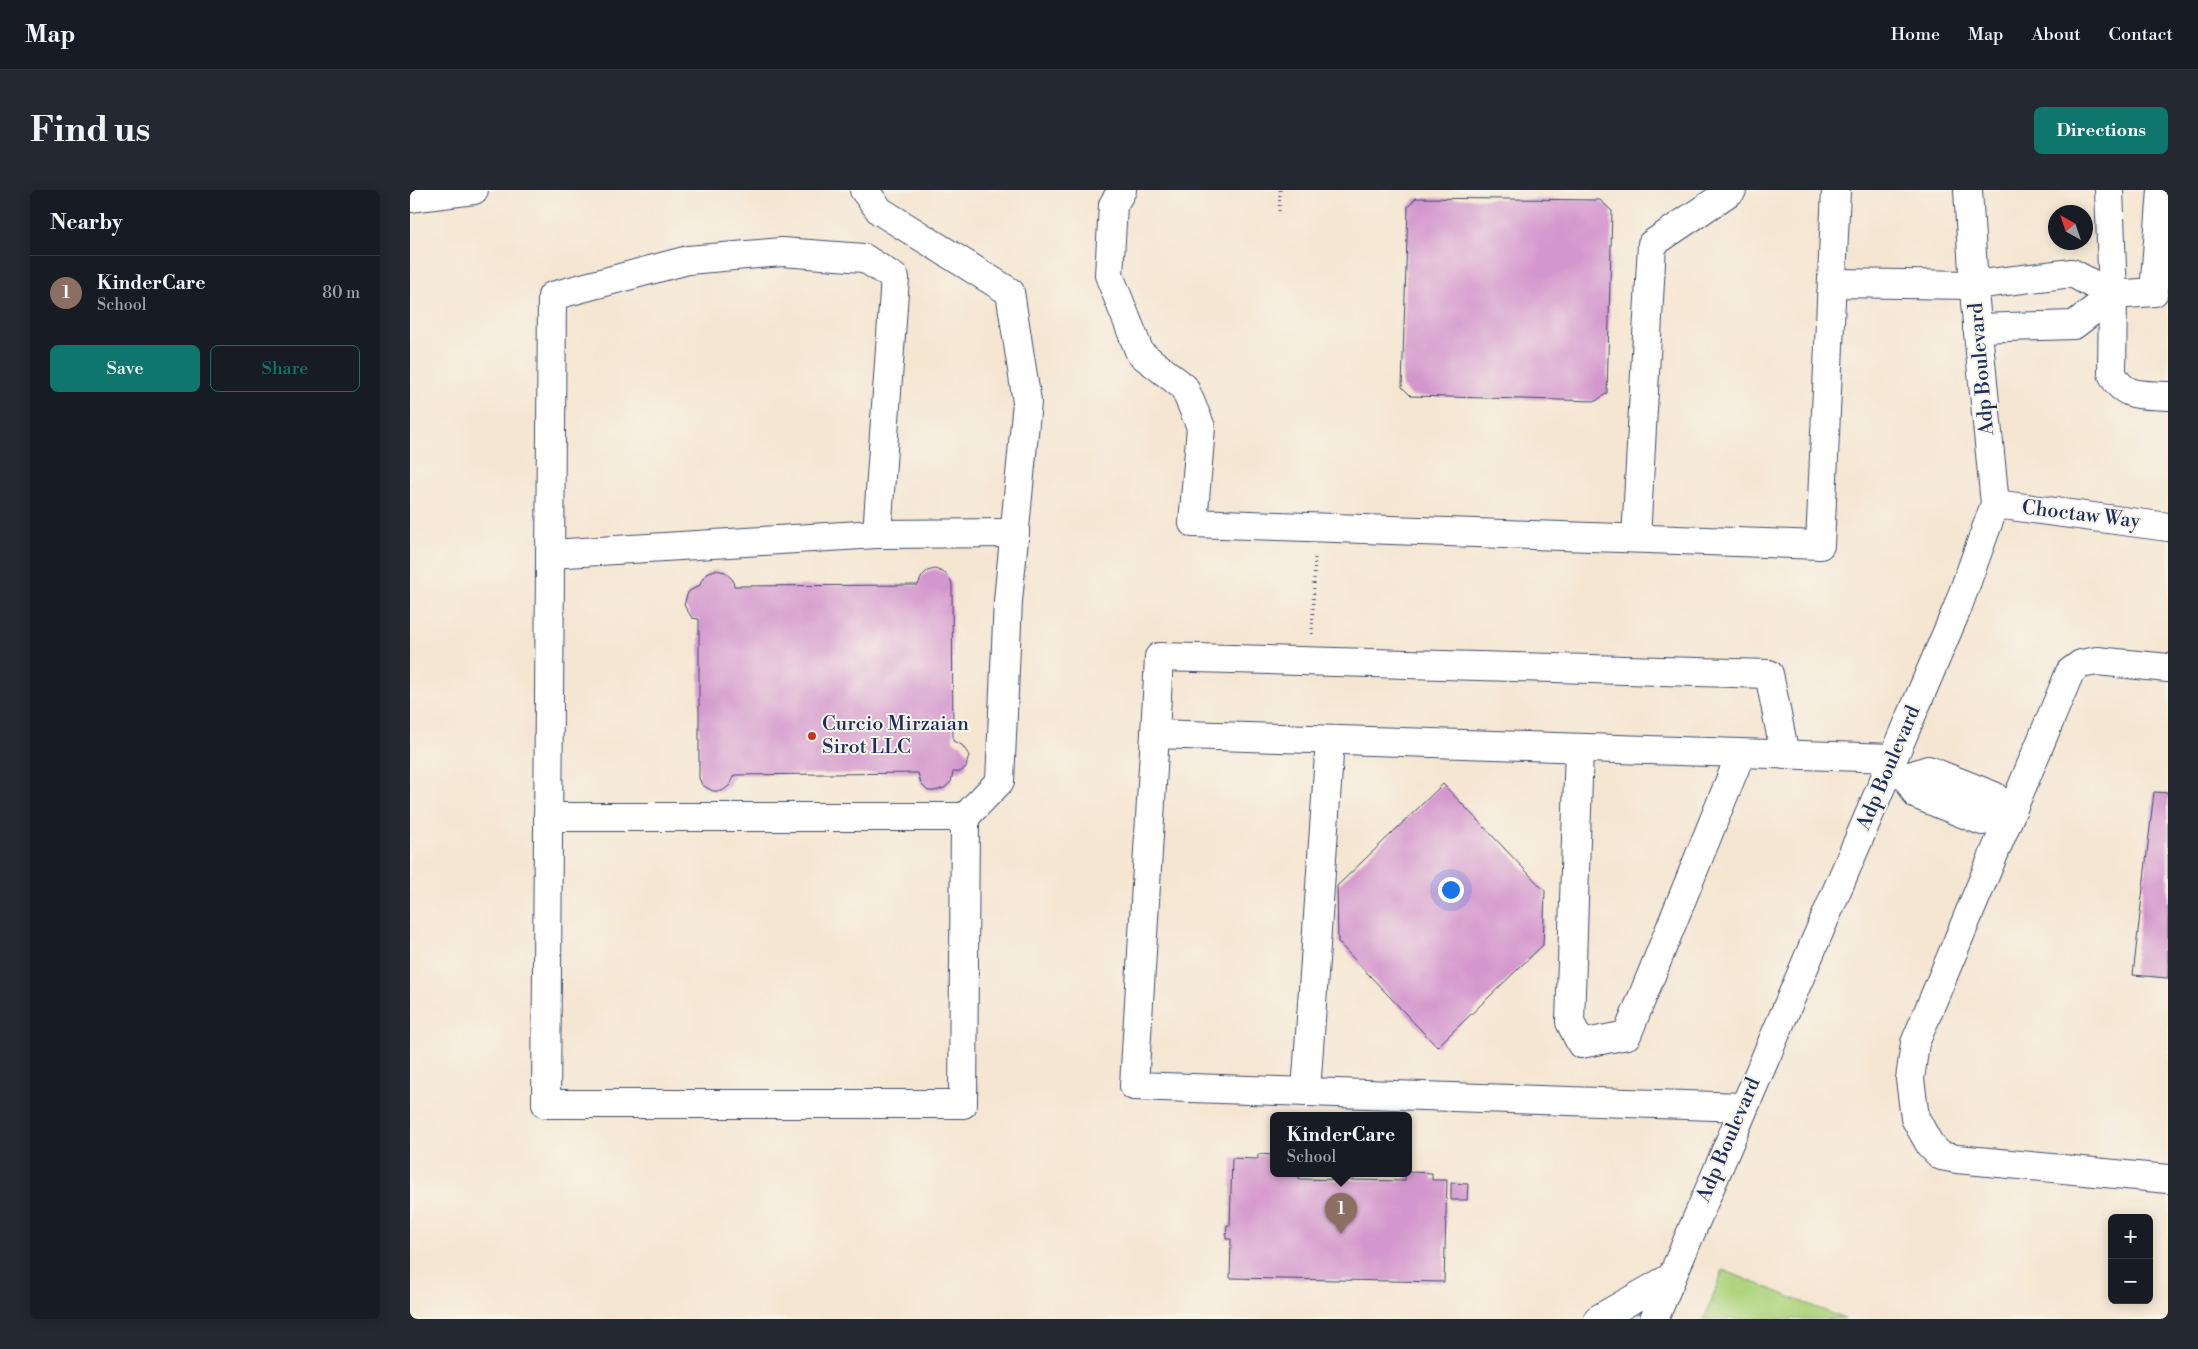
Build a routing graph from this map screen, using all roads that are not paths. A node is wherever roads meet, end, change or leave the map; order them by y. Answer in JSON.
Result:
{"nodes":[{"id":1,"x":474,"y":190,"type":"edge"},
{"id":2,"x":864,"y":190,"type":"edge"},
{"id":3,"x":1122,"y":190,"type":"edge"},
{"id":4,"x":1732,"y":190,"type":"edge"},
{"id":5,"x":1836,"y":190,"type":"edge"},
{"id":6,"x":1968,"y":190,"type":"edge"},
{"id":7,"x":2109,"y":190,"type":"edge"},
{"id":8,"x":2162,"y":190,"type":"edge"},
{"id":9,"x":410,"y":198,"type":"edge"},
{"id":10,"x":1832,"y":283,"type":"junction"},
{"id":11,"x":1974,"y":286,"type":"junction"},
{"id":12,"x":2113,"y":295,"type":"junction"},
{"id":13,"x":1977,"y":328,"type":"junction"},
{"id":14,"x":2168,"y":396,"type":"edge"},
{"id":15,"x":1994,"y":504,"type":"junction"},
{"id":16,"x":2168,"y":527,"type":"edge"},
{"id":17,"x":1015,"y":533,"type":"junction"},
{"id":18,"x":877,"y":534,"type":"junction"},
{"id":19,"x":1636,"y":538,"type":"junction"},
{"id":20,"x":550,"y":554,"type":"junction"},
{"id":21,"x":2168,"y":668,"type":"edge"},
{"id":22,"x":1154,"y":734,"type":"junction"},
{"id":23,"x":1330,"y":740,"type":"junction"},
{"id":24,"x":1579,"y":748,"type":"junction"},
{"id":25,"x":1741,"y":754,"type":"junction"},
{"id":26,"x":1785,"y":755,"type":"junction"},
{"id":27,"x":1896,"y":768,"type":"junction"},
{"id":28,"x":2008,"y":816,"type":"junction"},
{"id":29,"x":548,"y":817,"type":"junction"},
{"id":30,"x":965,"y":818,"type":"junction"},
{"id":31,"x":1306,"y":1092,"type":"junction"},
{"id":32,"x":1743,"y":1107,"type":"junction"},
{"id":33,"x":2168,"y":1179,"type":"edge"},
{"id":34,"x":1670,"y":1278,"type":"junction"},
{"id":35,"x":1598,"y":1319,"type":"edge"},
{"id":36,"x":1654,"y":1319,"type":"edge"}],
"edges":[{"from":1,"to":9,"type":"street"},
{"from":2,"to":17,"type":"street"},
{"from":3,"to":19,"type":"street"},
{"from":4,"to":19,"type":"street"},
{"from":5,"to":10,"type":"street"},
{"from":6,"to":11,"type":"street","name":"Adp Boulevard"},
{"from":7,"to":12,"type":"street"},
{"from":8,"to":12,"type":"street"},
{"from":10,"to":11,"type":"street"},
{"from":10,"to":19,"type":"street"},
{"from":11,"to":12,"type":"street"},
{"from":11,"to":13,"type":"street","name":"Adp Boulevard"},
{"from":12,"to":13,"type":"street"},
{"from":12,"to":14,"type":"street"},
{"from":13,"to":15,"type":"street","name":"Adp Boulevard"},
{"from":15,"to":16,"type":"street","name":"Choctaw Way"},
{"from":15,"to":27,"type":"street","name":"Adp Boulevard"},
{"from":17,"to":18,"type":"street"},
{"from":17,"to":30,"type":"street"},
{"from":18,"to":20,"type":"street"},
{"from":18,"to":20,"type":"street"},
{"from":20,"to":29,"type":"street"},
{"from":21,"to":28,"type":"street"},
{"from":22,"to":23,"type":"street"},
{"from":22,"to":26,"type":"street"},
{"from":22,"to":31,"type":"street"},
{"from":23,"to":24,"type":"street"},
{"from":23,"to":31,"type":"street"},
{"from":24,"to":25,"type":"street"},
{"from":24,"to":25,"type":"street"},
{"from":25,"to":26,"type":"street"},
{"from":26,"to":27,"type":"street"},
{"from":27,"to":28,"type":"street"},
{"from":27,"to":32,"type":"street","name":"Adp Boulevard"},
{"from":28,"to":33,"type":"street"},
{"from":29,"to":30,"type":"street"},
{"from":29,"to":30,"type":"street"},
{"from":31,"to":32,"type":"street"},
{"from":32,"to":34,"type":"street","name":"Adp Boulevard"},
{"from":34,"to":35,"type":"street"},
{"from":34,"to":36,"type":"street","name":"Adp Boulevard"}]}
